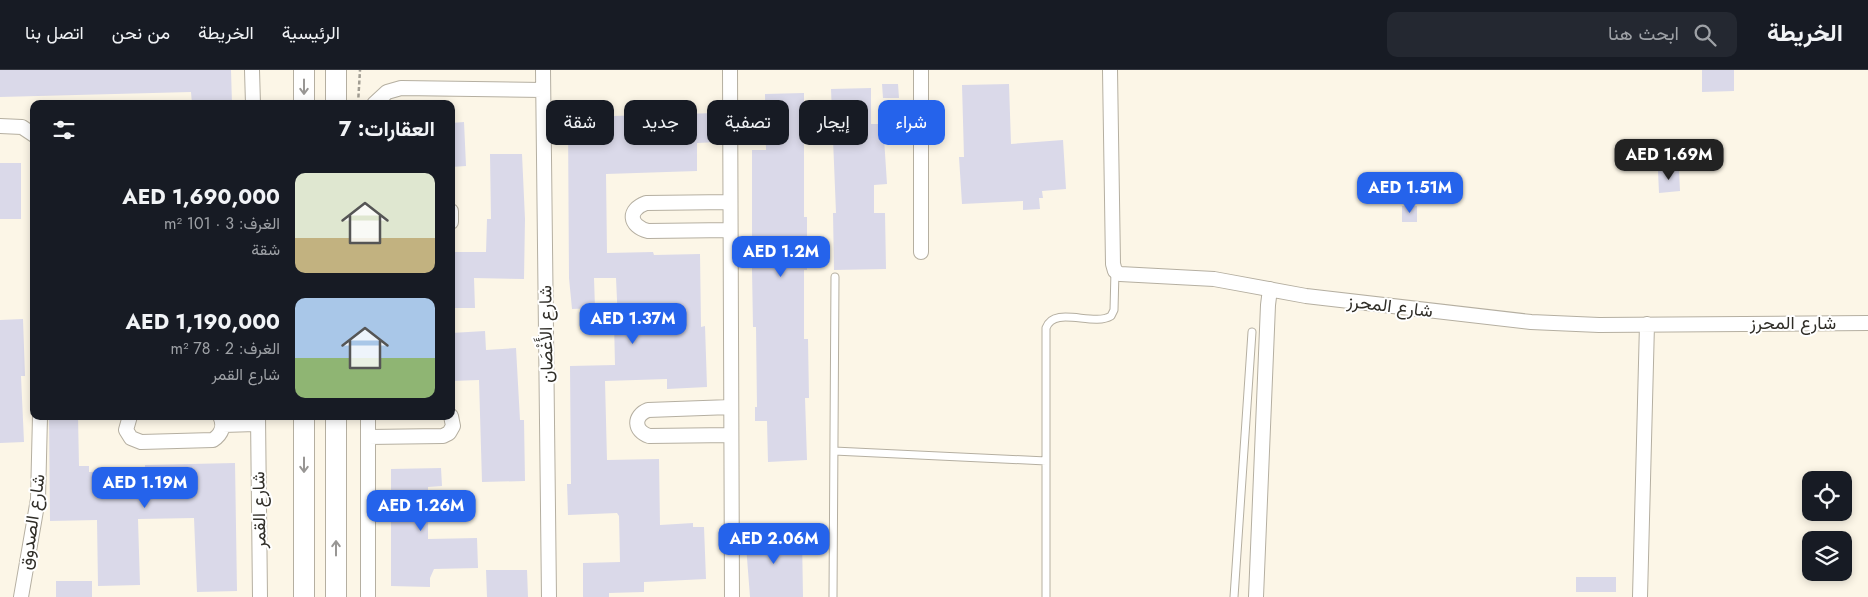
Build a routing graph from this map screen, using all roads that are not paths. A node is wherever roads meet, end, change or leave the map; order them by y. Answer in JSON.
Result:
{"nodes":[{"id":1,"x":252,"y":70,"type":"edge"},
{"id":2,"x":304,"y":70,"type":"edge"},
{"id":3,"x":336,"y":70,"type":"edge"},
{"id":4,"x":543,"y":70,"type":"edge"},
{"id":5,"x":730,"y":70,"type":"edge"},
{"id":6,"x":921,"y":70,"type":"edge"},
{"id":7,"x":1110,"y":70,"type":"edge"},
{"id":8,"x":543,"y":90,"type":"junction"},
{"id":9,"x":252,"y":100,"type":"edge"},
{"id":10,"x":304,"y":100,"type":"edge"},
{"id":11,"x":336,"y":100,"type":"edge"},
{"id":12,"x":378,"y":100,"type":"edge"},
{"id":13,"x":0,"y":126,"type":"edge"},
{"id":14,"x":30,"y":132,"type":"edge"},
{"id":15,"x":730,"y":202,"type":"junction"},
{"id":16,"x":730,"y":230,"type":"junction"},
{"id":17,"x":921,"y":252,"type":"dead end"},
{"id":18,"x":1115,"y":271,"type":"junction"},
{"id":19,"x":835,"y":277,"type":"dead end"},
{"id":20,"x":1270,"y":289,"type":"junction"},
{"id":21,"x":1868,"y":323,"type":"edge"},
{"id":22,"x":1646,"y":324,"type":"junction"},
{"id":23,"x":1252,"y":332,"type":"dead end"},
{"id":24,"x":731,"y":407,"type":"junction"},
{"id":25,"x":40,"y":420,"type":"edge"},
{"id":26,"x":129,"y":420,"type":"edge"},
{"id":27,"x":258,"y":420,"type":"edge"},
{"id":28,"x":304,"y":420,"type":"edge"},
{"id":29,"x":336,"y":420,"type":"edge"},
{"id":30,"x":368,"y":420,"type":"edge"},
{"id":31,"x":452,"y":420,"type":"edge"},
{"id":32,"x":221,"y":421,"type":"edge"},
{"id":33,"x":731,"y":435,"type":"junction"},
{"id":34,"x":368,"y":437,"type":"junction"},
{"id":35,"x":834,"y":450,"type":"junction"},
{"id":36,"x":1046,"y":461,"type":"junction"},
{"id":37,"x":21,"y":597,"type":"edge"},
{"id":38,"x":260,"y":597,"type":"edge"},
{"id":39,"x":304,"y":597,"type":"edge"},
{"id":40,"x":336,"y":597,"type":"edge"},
{"id":41,"x":368,"y":597,"type":"edge"},
{"id":42,"x":549,"y":597,"type":"edge"},
{"id":43,"x":732,"y":597,"type":"edge"},
{"id":44,"x":833,"y":597,"type":"edge"},
{"id":45,"x":1046,"y":597,"type":"edge"},
{"id":46,"x":1234,"y":597,"type":"edge"},
{"id":47,"x":1256,"y":597,"type":"edge"},
{"id":48,"x":1640,"y":597,"type":"edge"}],
"edges":[{"from":1,"to":9,"type":"street"},
{"from":2,"to":10,"type":"main road","one_way":true},
{"from":3,"to":11,"type":"main road"},
{"from":4,"to":8,"type":"street","name":"شارع الأَغْصَان"},
{"from":5,"to":15,"type":"street"},
{"from":6,"to":17,"type":"street"},
{"from":7,"to":18,"type":"street"},
{"from":8,"to":12,"type":"street"},
{"from":8,"to":42,"type":"street","name":"شارع الأَغْصَان"},
{"from":13,"to":14,"type":"street"},
{"from":15,"to":16,"type":"street"},
{"from":15,"to":16,"type":"street"},
{"from":16,"to":24,"type":"street"},
{"from":18,"to":20,"type":"street","name":"شارع المحرز"},
{"from":18,"to":36,"type":"lane"},
{"from":19,"to":35,"type":"lane"},
{"from":20,"to":22,"type":"street","name":"شارع المحرز"},
{"from":20,"to":47,"type":"street"},
{"from":21,"to":22,"type":"street","name":"شارع المحرز"},
{"from":22,"to":48,"type":"street"},
{"from":23,"to":46,"type":"lane"},
{"from":24,"to":33,"type":"street"},
{"from":24,"to":33,"type":"street"},
{"from":25,"to":37,"type":"street","name":"شارع الصدوق"},
{"from":26,"to":32,"type":"street","name":"شارع القمر"},
{"from":27,"to":32,"type":"street","name":"شارع القمر"},
{"from":27,"to":38,"type":"street","name":"شارع القمر"},
{"from":28,"to":39,"type":"main road","one_way":true},
{"from":40,"to":29,"type":"main road","one_way":true},
{"from":30,"to":34,"type":"street"},
{"from":31,"to":34,"type":"street"},
{"from":33,"to":43,"type":"street"},
{"from":34,"to":41,"type":"street"},
{"from":35,"to":36,"type":"lane"},
{"from":35,"to":44,"type":"lane"},
{"from":36,"to":45,"type":"lane"}]}
